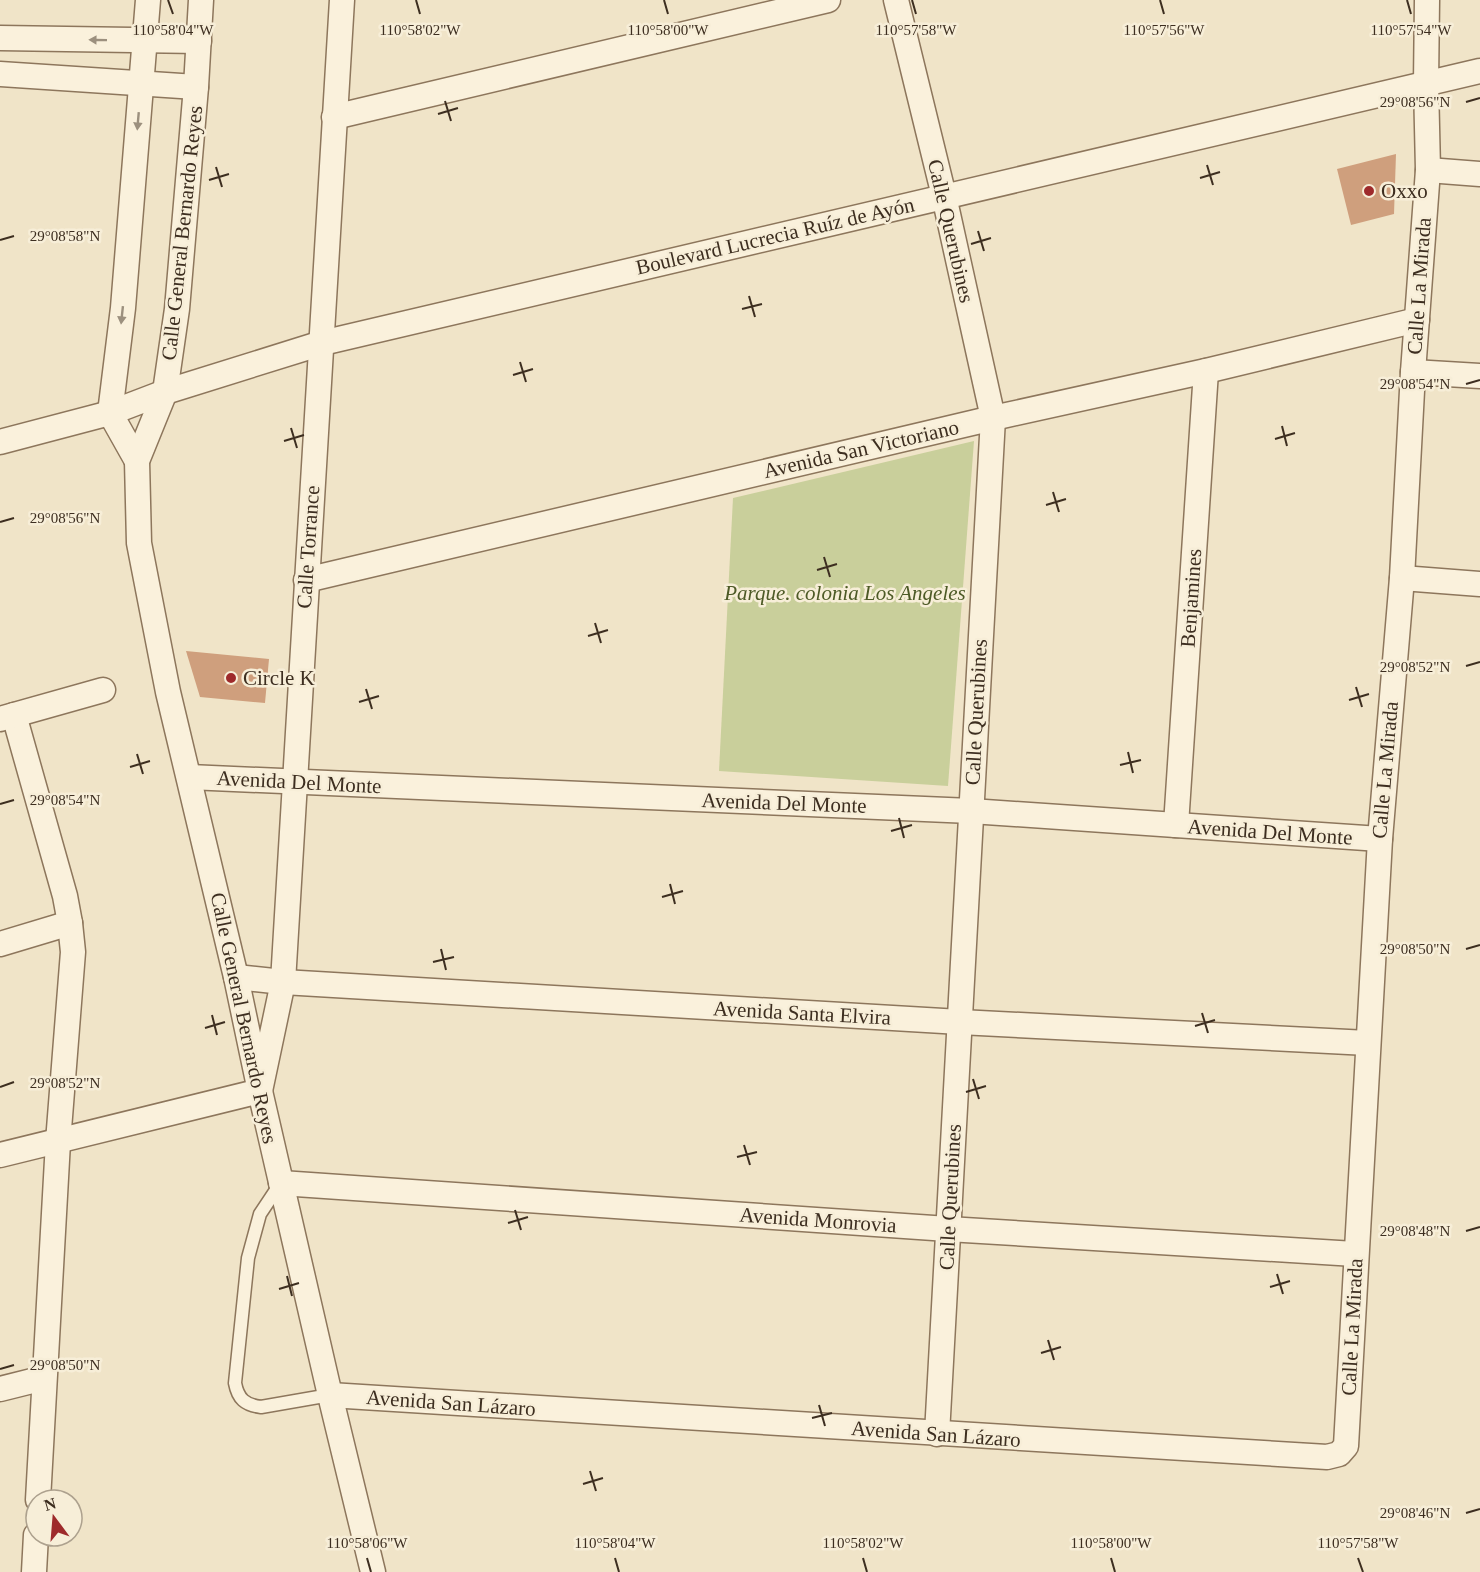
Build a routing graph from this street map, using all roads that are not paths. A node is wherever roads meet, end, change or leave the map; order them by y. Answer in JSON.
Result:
{"nodes":[{"id":1,"x":148,"y":0,"type":"edge"},
{"id":2,"x":201,"y":0,"type":"edge"},
{"id":3,"x":342,"y":0,"type":"edge"},
{"id":4,"x":828,"y":0,"type":"edge"},
{"id":5,"x":896,"y":0,"type":"edge"},
{"id":6,"x":1427,"y":0,"type":"edge"},
{"id":7,"x":0,"y":38,"type":"edge"},
{"id":8,"x":198,"y":41,"type":"junction"},
{"id":9,"x":143,"y":42,"type":"junction"},
{"id":10,"x":1480,"y":71,"type":"edge"},
{"id":11,"x":0,"y":74,"type":"edge"},
{"id":12,"x":141,"y":84,"type":"junction"},
{"id":13,"x":1426,"y":84,"type":"junction"},
{"id":14,"x":196,"y":87,"type":"junction"},
{"id":15,"x":334,"y":117,"type":"junction"},
{"id":16,"x":1428,"y":170,"type":"junction"},
{"id":17,"x":1480,"y":174,"type":"edge"},
{"id":18,"x":944,"y":196,"type":"junction"},
{"id":19,"x":1417,"y":320,"type":"junction"},
{"id":20,"x":322,"y":343,"type":"junction"},
{"id":21,"x":1206,"y":371,"type":"junction"},
{"id":22,"x":1413,"y":372,"type":"junction"},
{"id":23,"x":1480,"y":376,"type":"edge"},
{"id":24,"x":165,"y":392,"type":"junction"},
{"id":25,"x":111,"y":413,"type":"junction"},
{"id":26,"x":993,"y":418,"type":"junction"},
{"id":27,"x":0,"y":442,"type":"edge"},
{"id":28,"x":137,"y":461,"type":"junction"},
{"id":29,"x":1401,"y":578,"type":"junction"},
{"id":30,"x":306,"y":580,"type":"junction"},
{"id":31,"x":1480,"y":584,"type":"edge"},
{"id":32,"x":103,"y":690,"type":"dead end"},
{"id":33,"x":7,"y":717,"type":"edge"},
{"id":34,"x":189,"y":777,"type":"junction"},
{"id":35,"x":294,"y":782,"type":"junction"},
{"id":36,"x":970,"y":811,"type":"junction"},
{"id":37,"x":1176,"y":825,"type":"junction"},
{"id":38,"x":1380,"y":839,"type":"junction"},
{"id":39,"x":70,"y":923,"type":"junction"},
{"id":40,"x":0,"y":944,"type":"edge"},
{"id":41,"x":236,"y":977,"type":"junction"},
{"id":42,"x":283,"y":982,"type":"junction"},
{"id":43,"x":960,"y":1022,"type":"junction"},
{"id":44,"x":1368,"y":1043,"type":"junction"},
{"id":45,"x":260,"y":1091,"type":"junction"},
{"id":46,"x":58,"y":1142,"type":"junction"},
{"id":47,"x":0,"y":1155,"type":"edge"},
{"id":48,"x":280,"y":1183,"type":"junction"},
{"id":49,"x":948,"y":1229,"type":"junction"},
{"id":50,"x":1355,"y":1254,"type":"junction"},
{"id":51,"x":44,"y":1378,"type":"junction"},
{"id":52,"x":0,"y":1389,"type":"edge"},
{"id":53,"x":330,"y":1395,"type":"junction"},
{"id":54,"x":937,"y":1434,"type":"junction"},
{"id":55,"x":1327,"y":1457,"type":"joint"},
{"id":56,"x":39,"y":1488,"type":"edge"},
{"id":57,"x":35,"y":1548,"type":"edge"},
{"id":58,"x":34,"y":1572,"type":"edge"},
{"id":59,"x":373,"y":1572,"type":"edge"}],
"edges":[{"from":1,"to":9,"type":"street"},
{"from":2,"to":8,"type":"street","name":"Calle General Bernardo Reyes"},
{"from":3,"to":15,"type":"street","name":"Calle Torrance"},
{"from":4,"to":15,"type":"street"},
{"from":5,"to":18,"type":"street","name":"Calle Querubines"},
{"from":6,"to":13,"type":"street","name":"Calle La Mirada"},
{"from":9,"to":7,"type":"street","one_way":true},
{"from":8,"to":9,"type":"street"},
{"from":8,"to":14,"type":"street","name":"Calle General Bernardo Reyes"},
{"from":9,"to":12,"type":"street"},
{"from":10,"to":13,"type":"street","name":"Boulevard Lucrecia Ruíz de Ayón"},
{"from":11,"to":12,"type":"street"},
{"from":12,"to":14,"type":"street"},
{"from":12,"to":25,"type":"street","one_way":true},
{"from":13,"to":16,"type":"street","name":"Calle La Mirada"},
{"from":13,"to":18,"type":"street","name":"Boulevard Lucrecia Ruíz de Ayón"},
{"from":14,"to":24,"type":"street","name":"Calle General Bernardo Reyes"},
{"from":15,"to":20,"type":"street","name":"Calle Torrance"},
{"from":16,"to":17,"type":"street"},
{"from":16,"to":19,"type":"street","name":"Calle La Mirada"},
{"from":18,"to":20,"type":"street","name":"Boulevard Lucrecia Ruíz de Ayón"},
{"from":18,"to":26,"type":"street","name":"Calle Querubines"},
{"from":19,"to":21,"type":"street","name":"Avenida San Victoriano"},
{"from":19,"to":22,"type":"street","name":"Calle La Mirada"},
{"from":20,"to":24,"type":"street","name":"Boulevard Lucrecia Ruíz de Ayón"},
{"from":20,"to":30,"type":"street","name":"Calle Torrance"},
{"from":21,"to":26,"type":"street","name":"Avenida San Victoriano"},
{"from":21,"to":37,"type":"street","name":"Benjamines"},
{"from":22,"to":23,"type":"street"},
{"from":22,"to":29,"type":"street","name":"Calle La Mirada"},
{"from":24,"to":25,"type":"street","name":"Boulevard Lucrecia Ruíz de Ayón"},
{"from":24,"to":28,"type":"street","name":"Calle General Bernardo Reyes"},
{"from":25,"to":27,"type":"street","name":"Boulevard Lucrecia Ruíz de Ayón"},
{"from":25,"to":28,"type":"street","name":"Calle General Bernardo Reyes"},
{"from":26,"to":30,"type":"street","name":"Avenida San Victoriano"},
{"from":26,"to":36,"type":"street","name":"Calle Querubines"},
{"from":28,"to":34,"type":"street","name":"Calle General Bernardo Reyes"},
{"from":29,"to":31,"type":"street"},
{"from":29,"to":38,"type":"street","name":"Calle La Mirada"},
{"from":30,"to":35,"type":"street","name":"Calle Torrance"},
{"from":32,"to":33,"type":"street"},
{"from":33,"to":39,"type":"street"},
{"from":34,"to":35,"type":"street","name":"Avenida Del Monte"},
{"from":34,"to":41,"type":"street","name":"Calle General Bernardo Reyes"},
{"from":35,"to":36,"type":"street","name":"Avenida Del Monte"},
{"from":35,"to":42,"type":"street","name":"Calle Torrance"},
{"from":36,"to":37,"type":"street","name":"Avenida Del Monte"},
{"from":36,"to":43,"type":"street","name":"Calle Querubines"},
{"from":37,"to":38,"type":"street","name":"Avenida Del Monte"},
{"from":38,"to":44,"type":"street","name":"Calle La Mirada"},
{"from":39,"to":40,"type":"street"},
{"from":39,"to":46,"type":"street"},
{"from":41,"to":42,"type":"street","name":"Avenida Santa Elvira"},
{"from":41,"to":45,"type":"street","name":"Calle General Bernardo Reyes"},
{"from":42,"to":43,"type":"street","name":"Avenida Santa Elvira"},
{"from":42,"to":45,"type":"street","name":"Calle Torrance"},
{"from":43,"to":44,"type":"street","name":"Avenida Santa Elvira"},
{"from":43,"to":49,"type":"street","name":"Calle Querubines"},
{"from":44,"to":50,"type":"street","name":"Calle La Mirada"},
{"from":45,"to":46,"type":"street"},
{"from":45,"to":48,"type":"street","name":"Calle General Bernardo Reyes"},
{"from":46,"to":47,"type":"street"},
{"from":46,"to":51,"type":"street"},
{"from":48,"to":49,"type":"street","name":"Avenida Monrovia"},
{"from":48,"to":53,"type":"street","name":"Calle General Bernardo Reyes"},
{"from":48,"to":53,"type":"lane"},
{"from":49,"to":50,"type":"street","name":"Avenida Monrovia"},
{"from":49,"to":54,"type":"street","name":"Calle Querubines"},
{"from":50,"to":55,"type":"street","name":"Calle La Mirada"},
{"from":51,"to":52,"type":"street"},
{"from":51,"to":56,"type":"street"},
{"from":53,"to":54,"type":"street","name":"Avenida San Lázaro"},
{"from":53,"to":59,"type":"street","name":"Calle General Bernardo Reyes"},
{"from":54,"to":55,"type":"street","name":"Avenida San Lázaro"},
{"from":57,"to":58,"type":"street"}]}
